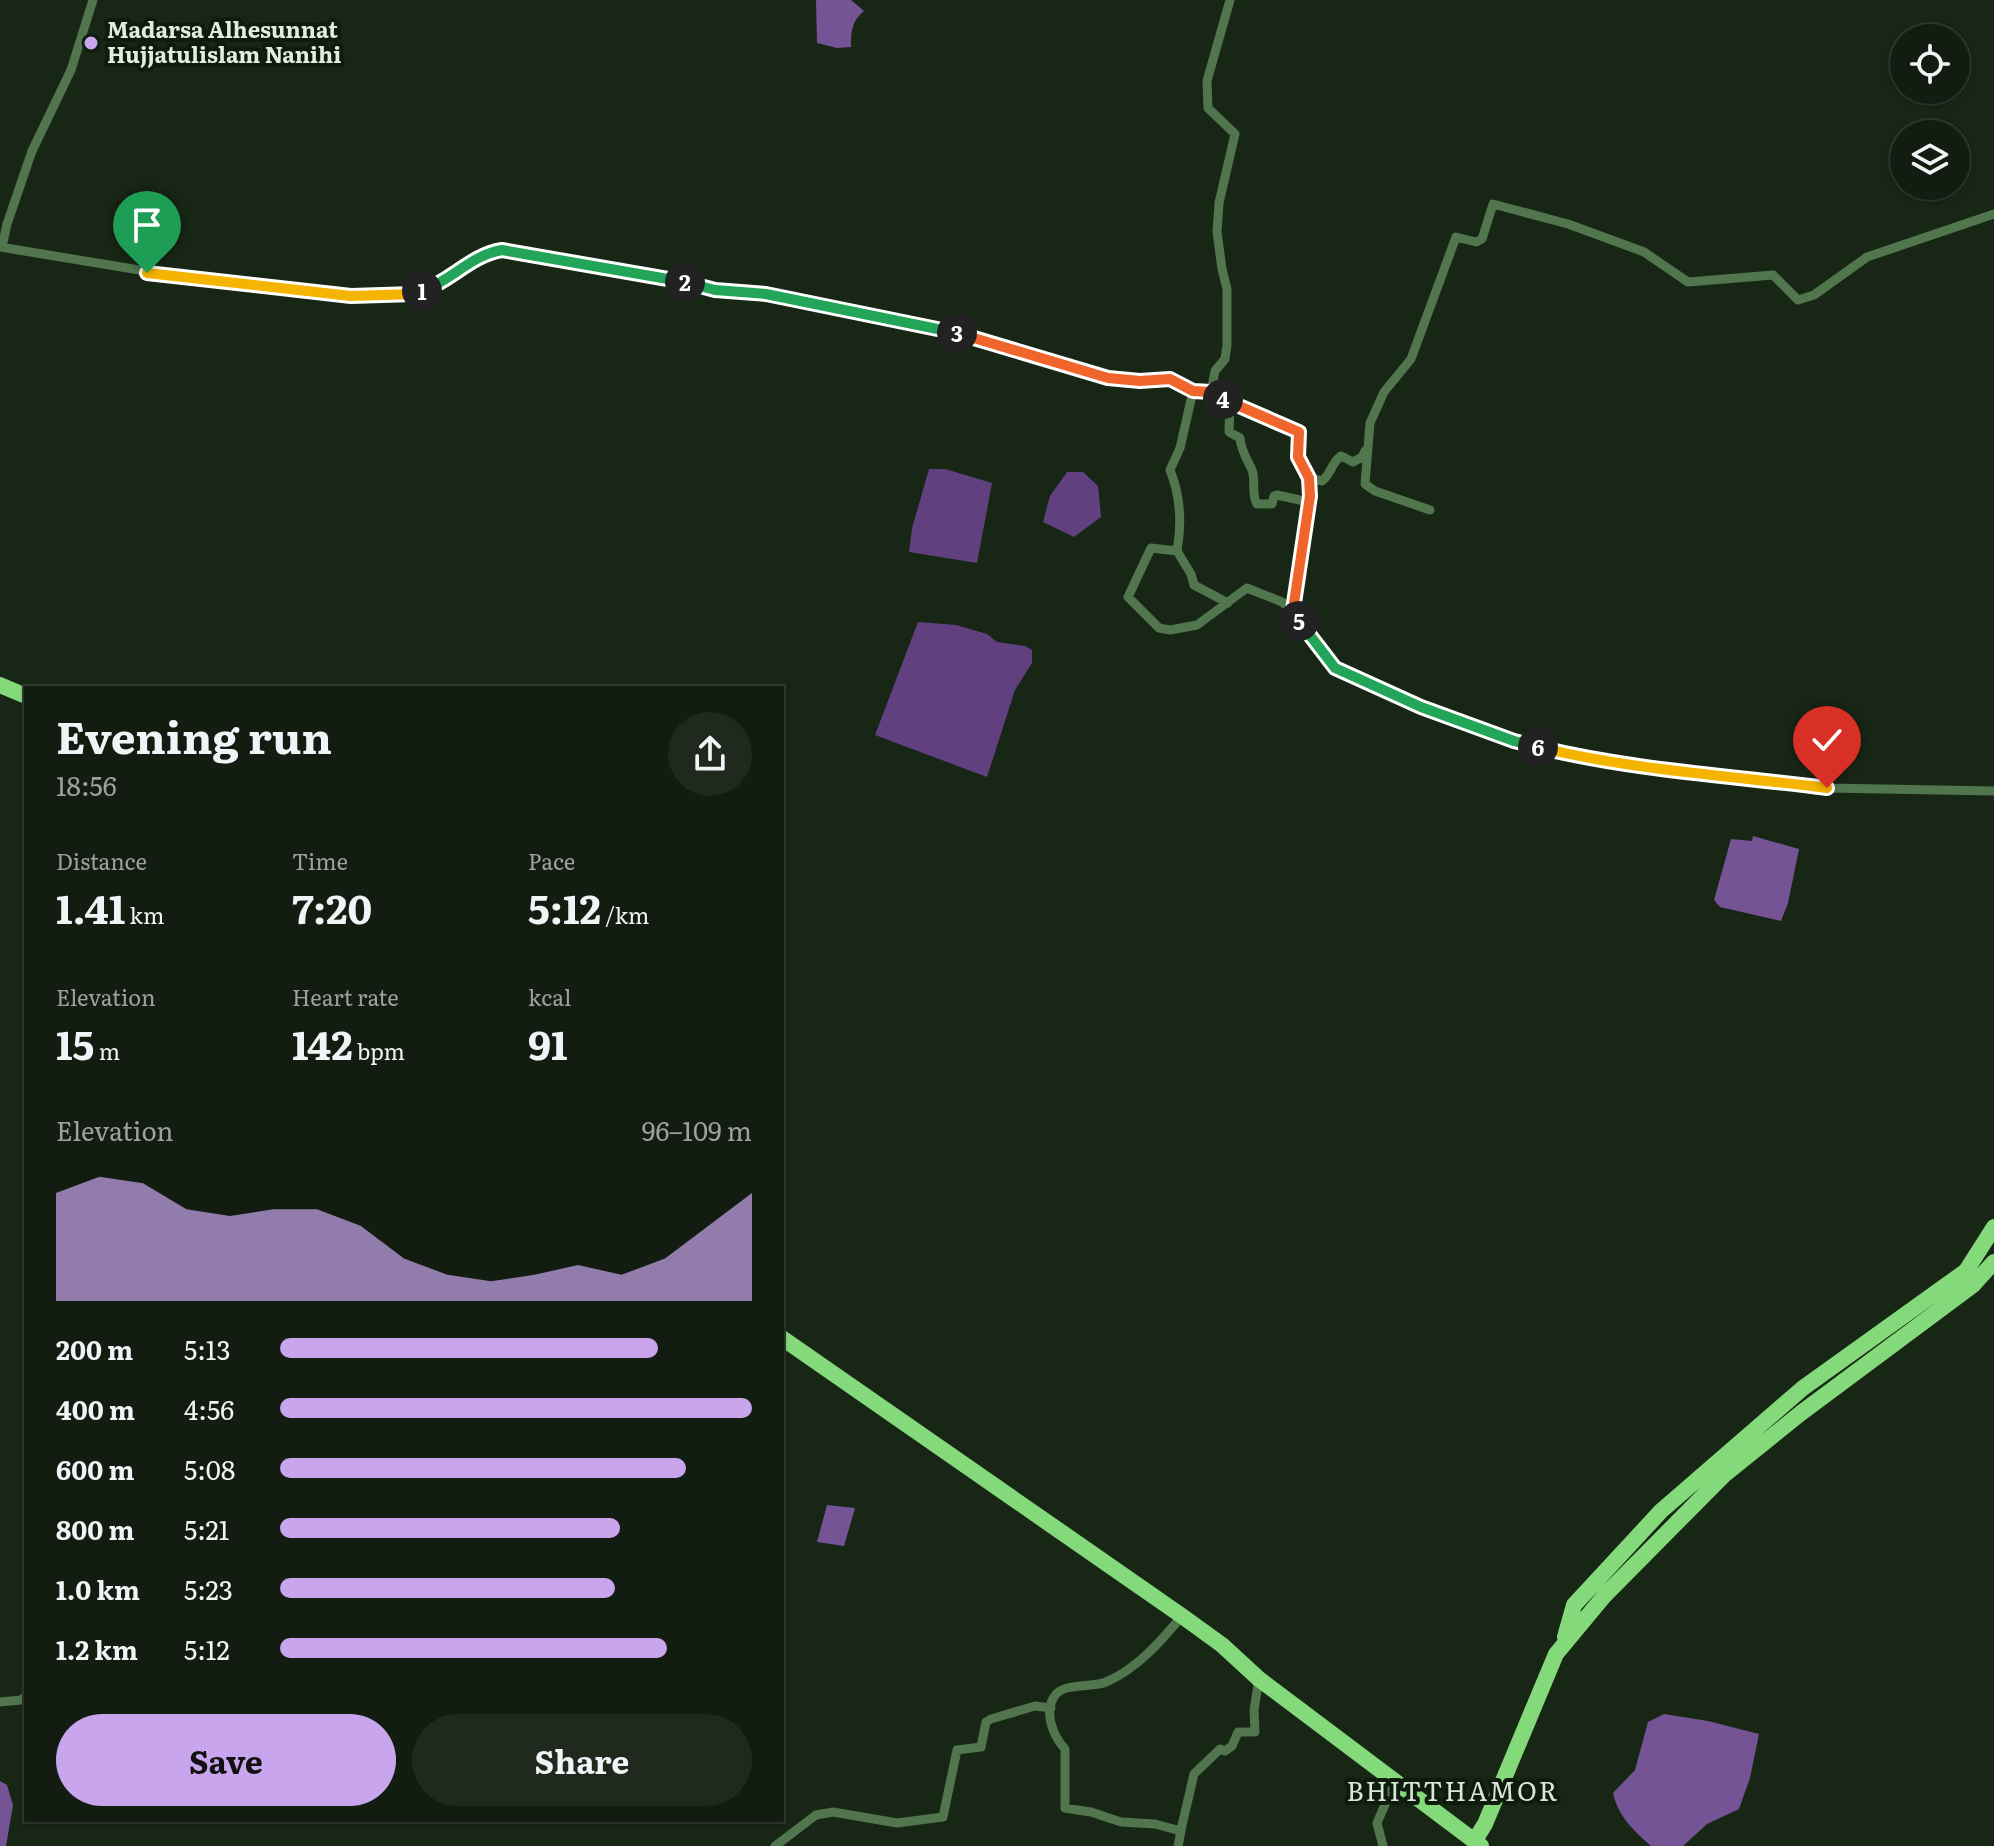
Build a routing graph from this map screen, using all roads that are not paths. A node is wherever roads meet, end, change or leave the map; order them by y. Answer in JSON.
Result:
{"nodes":[{"id":1,"x":93,"y":0,"type":"edge"},
{"id":2,"x":1230,"y":0,"type":"edge"},
{"id":3,"x":1994,"y":214,"type":"edge"},
{"id":4,"x":1,"y":247,"type":"edge"},
{"id":5,"x":1193,"y":391,"type":"junction"},
{"id":6,"x":1211,"y":392,"type":"junction"},
{"id":7,"x":1230,"y":402,"type":"junction"},
{"id":8,"x":1370,"y":443,"type":"junction"},
{"id":9,"x":1309,"y":478,"type":"junction"},
{"id":10,"x":1309,"y":502,"type":"junction"},
{"id":11,"x":1430,"y":510,"type":"dead end"},
{"id":12,"x":1177,"y":551,"type":"junction"},
{"id":13,"x":1228,"y":603,"type":"junction"},
{"id":14,"x":1293,"y":610,"type":"junction"},
{"id":15,"x":0,"y":685,"type":"edge"},
{"id":16,"x":24,"y":695,"type":"edge"},
{"id":17,"x":1994,"y":791,"type":"edge"},
{"id":18,"x":1994,"y":1227,"type":"edge"},
{"id":19,"x":1994,"y":1262,"type":"edge"},
{"id":20,"x":1903,"y":1327,"type":"junction"},
{"id":21,"x":784,"y":1339,"type":"edge"},
{"id":22,"x":1661,"y":1511,"type":"junction"},
{"id":23,"x":1672,"y":1525,"type":"junction"},
{"id":24,"x":1182,"y":1616,"type":"junction"},
{"id":25,"x":1563,"y":1643,"type":"junction"},
{"id":26,"x":1259,"y":1679,"type":"junction"},
{"id":27,"x":24,"y":1698,"type":"edge"},
{"id":28,"x":0,"y":1702,"type":"edge"},
{"id":29,"x":1051,"y":1708,"type":"junction"},
{"id":30,"x":1395,"y":1781,"type":"junction"},
{"id":31,"x":1180,"y":1834,"type":"junction"},
{"id":32,"x":1478,"y":1843,"type":"edge"},
{"id":33,"x":775,"y":1846,"type":"edge"},
{"id":34,"x":1178,"y":1846,"type":"edge"},
{"id":35,"x":1383,"y":1846,"type":"edge"}],
"edges":[{"from":1,"to":4,"type":"street"},
{"from":2,"to":6,"type":"street"},
{"from":3,"to":8,"type":"street"},
{"from":4,"to":5,"type":"street"},
{"from":5,"to":6,"type":"street"},
{"from":5,"to":12,"type":"street"},
{"from":6,"to":7,"type":"street"},
{"from":7,"to":9,"type":"street"},
{"from":7,"to":10,"type":"street"},
{"from":8,"to":9,"type":"street"},
{"from":8,"to":11,"type":"street"},
{"from":9,"to":10,"type":"street"},
{"from":10,"to":14,"type":"street"},
{"from":12,"to":13,"type":"street"},
{"from":12,"to":13,"type":"street"},
{"from":13,"to":14,"type":"street"},
{"from":14,"to":17,"type":"street"},
{"from":15,"to":16,"type":"highway"},
{"from":18,"to":20,"type":"highway"},
{"from":19,"to":20,"type":"highway"},
{"from":20,"to":22,"type":"highway"},
{"from":20,"to":23,"type":"highway"},
{"from":21,"to":24,"type":"highway"},
{"from":22,"to":23,"type":"highway"},
{"from":22,"to":25,"type":"highway"},
{"from":23,"to":25,"type":"highway"},
{"from":24,"to":26,"type":"highway"},
{"from":24,"to":29,"type":"street"},
{"from":25,"to":32,"type":"highway"},
{"from":26,"to":30,"type":"highway"},
{"from":26,"to":31,"type":"street"},
{"from":27,"to":28,"type":"street"},
{"from":29,"to":31,"type":"street"},
{"from":29,"to":33,"type":"street"},
{"from":30,"to":32,"type":"highway"},
{"from":30,"to":35,"type":"street"},
{"from":31,"to":34,"type":"street"}]}
